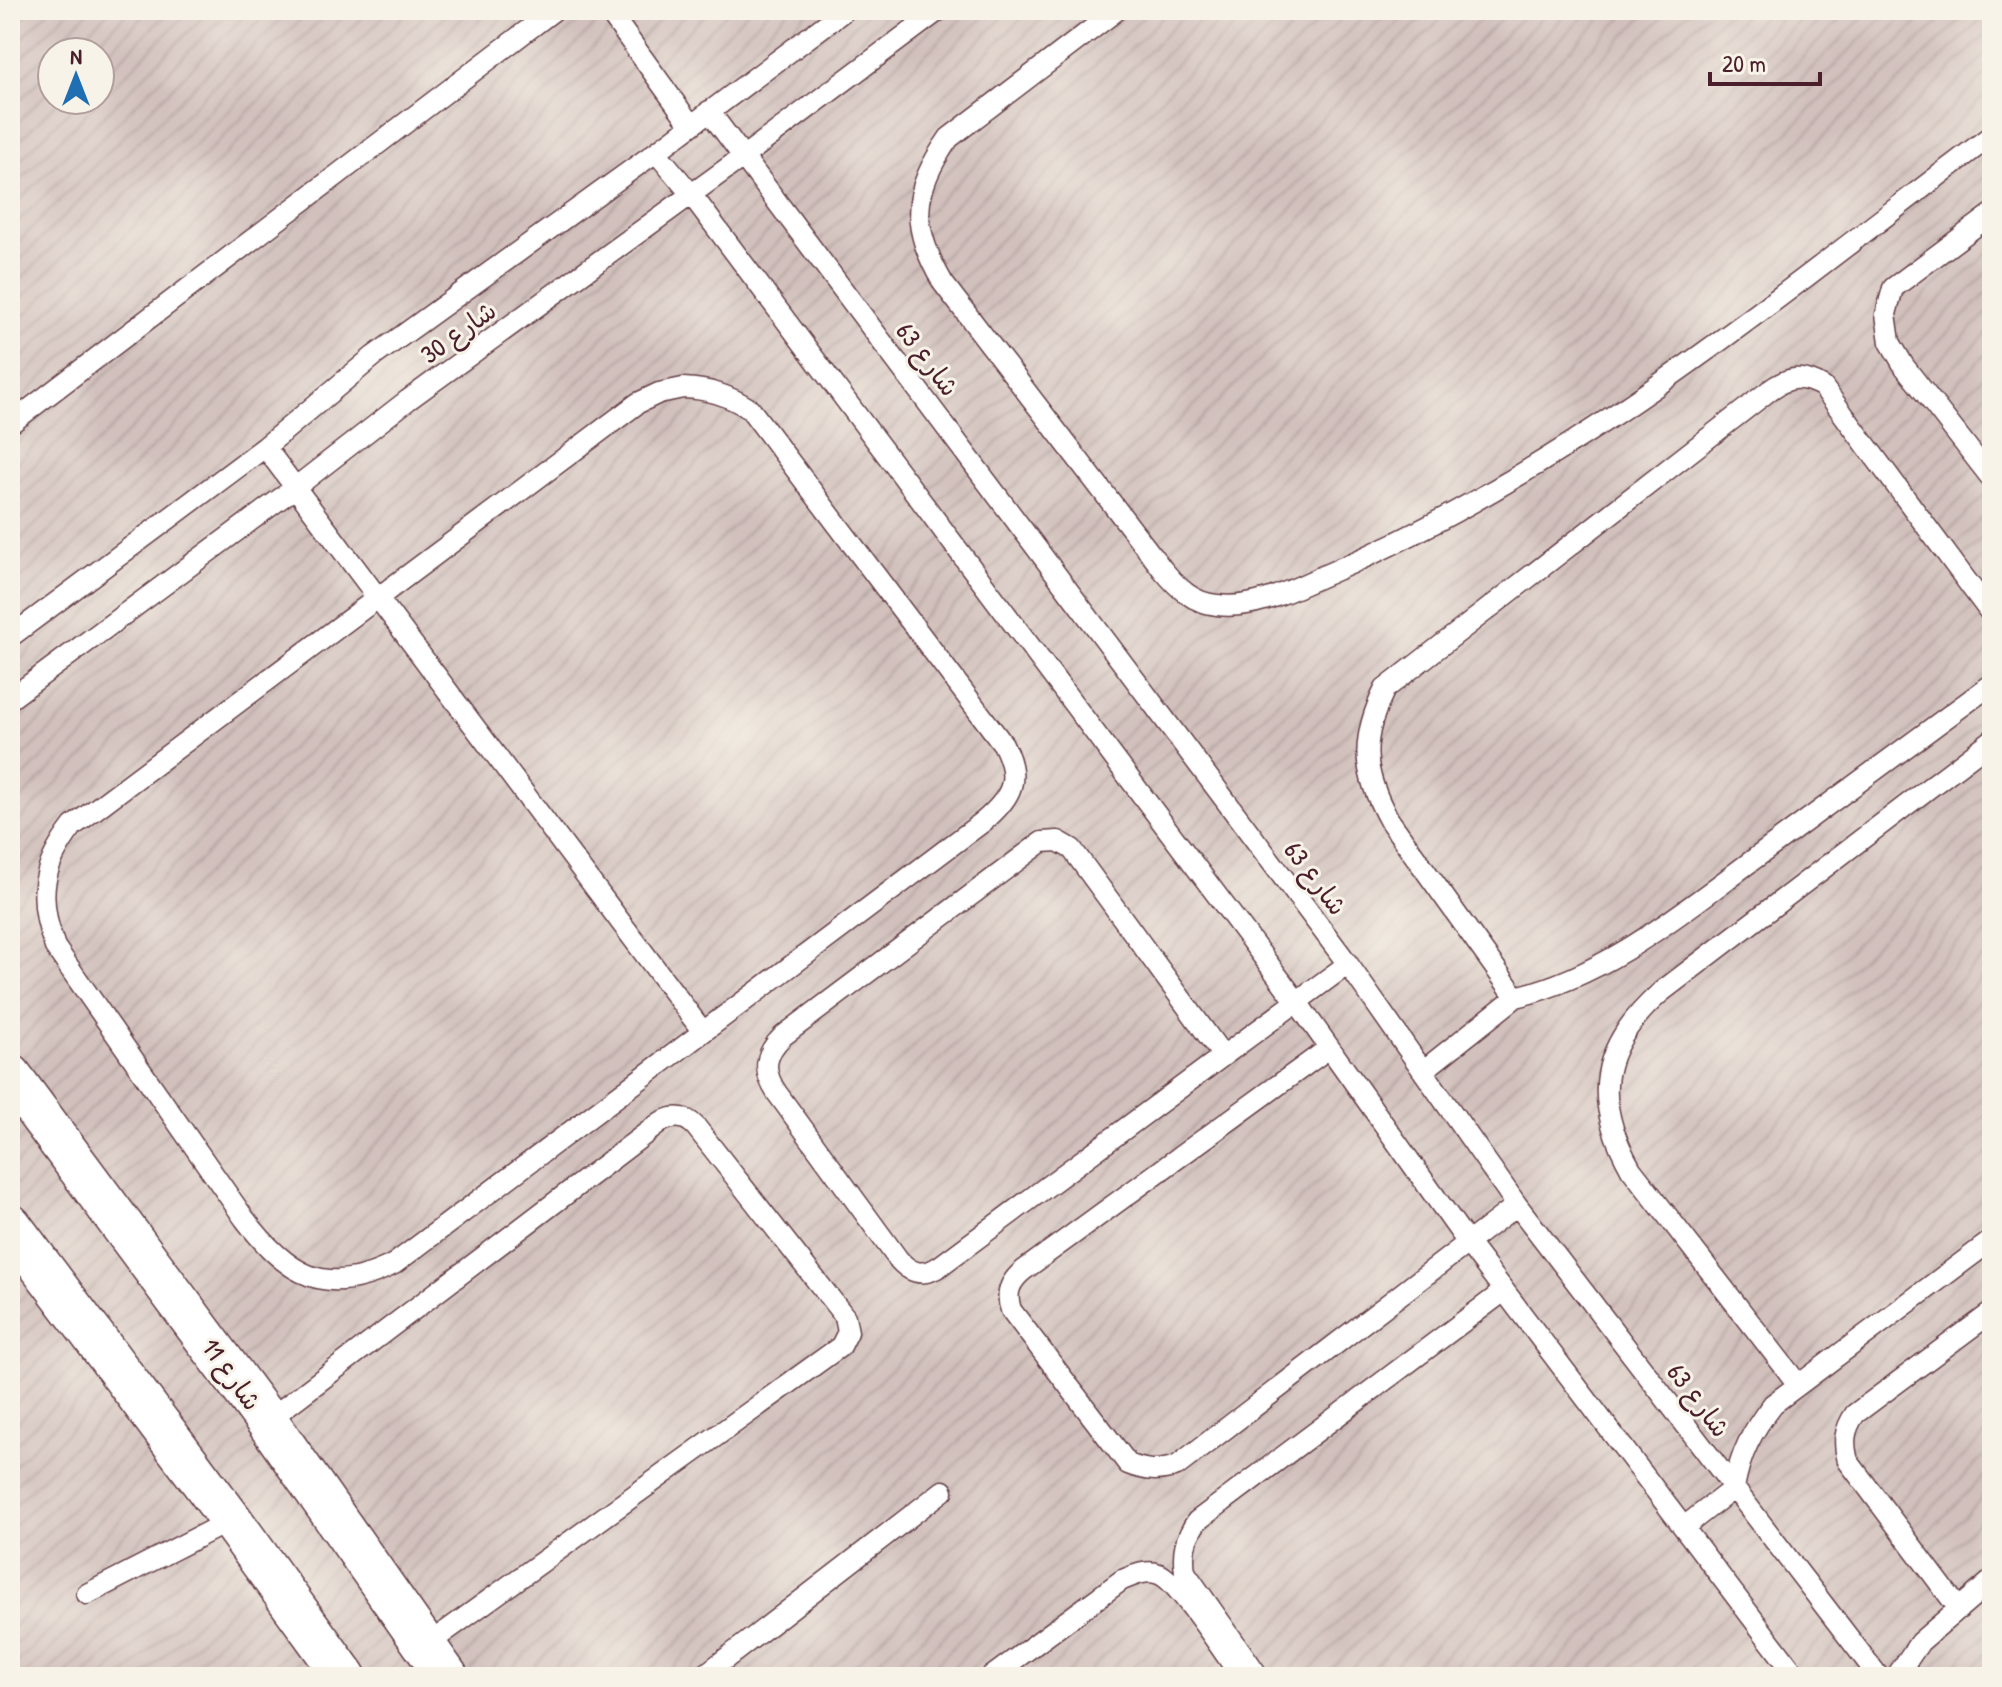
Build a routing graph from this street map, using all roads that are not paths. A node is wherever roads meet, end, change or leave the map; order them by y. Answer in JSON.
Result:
{"nodes":[{"id":1,"x":554,"y":10,"type":"edge"},
{"id":2,"x":608,"y":10,"type":"edge"},
{"id":3,"x":845,"y":10,"type":"edge"},
{"id":4,"x":939,"y":10,"type":"edge"},
{"id":5,"x":1117,"y":10,"type":"edge"},
{"id":6,"x":709,"y":111,"type":"junction"},
{"id":7,"x":691,"y":125,"type":"junction"},
{"id":8,"x":1992,"y":135,"type":"edge"},
{"id":9,"x":656,"y":152,"type":"junction"},
{"id":10,"x":744,"y":156,"type":"junction"},
{"id":11,"x":691,"y":194,"type":"junction"},
{"id":12,"x":1992,"y":214,"type":"edge"},
{"id":13,"x":10,"y":424,"type":"edge"},
{"id":14,"x":265,"y":447,"type":"junction"},
{"id":15,"x":1992,"y":479,"type":"edge"},
{"id":16,"x":296,"y":487,"type":"junction"},
{"id":17,"x":377,"y":598,"type":"junction"},
{"id":18,"x":1992,"y":615,"type":"edge"},
{"id":19,"x":10,"y":637,"type":"edge"},
{"id":20,"x":1992,"y":684,"type":"edge"},
{"id":21,"x":10,"y":699,"type":"edge"},
{"id":22,"x":1992,"y":740,"type":"edge"},
{"id":23,"x":1348,"y":964,"type":"junction"},
{"id":24,"x":1516,"y":997,"type":"junction"},
{"id":25,"x":1297,"y":1002,"type":"junction"},
{"id":26,"x":703,"y":1032,"type":"junction"},
{"id":27,"x":1329,"y":1048,"type":"junction"},
{"id":28,"x":1223,"y":1056,"type":"junction"},
{"id":29,"x":1424,"y":1070,"type":"junction"},
{"id":30,"x":10,"y":1075,"type":"edge"},
{"id":31,"x":1517,"y":1205,"type":"junction"},
{"id":32,"x":10,"y":1225,"type":"edge"},
{"id":33,"x":1992,"y":1240,"type":"edge"},
{"id":34,"x":1468,"y":1243,"type":"junction"},
{"id":35,"x":1504,"y":1291,"type":"junction"},
{"id":36,"x":1992,"y":1312,"type":"edge"},
{"id":37,"x":1797,"y":1383,"type":"junction"},
{"id":38,"x":267,"y":1421,"type":"junction"},
{"id":39,"x":1734,"y":1488,"type":"junction"},
{"id":40,"x":943,"y":1491,"type":"dead end"},
{"id":41,"x":231,"y":1520,"type":"junction"},
{"id":42,"x":1684,"y":1527,"type":"junction"},
{"id":43,"x":1992,"y":1580,"type":"edge"},
{"id":44,"x":87,"y":1594,"type":"dead end"},
{"id":45,"x":1959,"y":1609,"type":"junction"},
{"id":46,"x":435,"y":1662,"type":"edge"},
{"id":47,"x":345,"y":1677,"type":"edge"},
{"id":48,"x":702,"y":1677,"type":"edge"},
{"id":49,"x":991,"y":1677,"type":"edge"},
{"id":50,"x":1241,"y":1677,"type":"edge"},
{"id":51,"x":1259,"y":1677,"type":"edge"},
{"id":52,"x":1797,"y":1677,"type":"edge"},
{"id":53,"x":1879,"y":1677,"type":"edge"},
{"id":54,"x":1896,"y":1677,"type":"edge"}],
"edges":[{"from":1,"to":13,"type":"lane"},
{"from":2,"to":7,"type":"lane"},
{"from":3,"to":6,"type":"lane","name":"شارع 30"},
{"from":4,"to":10,"type":"lane","name":"شارع 30"},
{"from":5,"to":8,"type":"lane"},
{"from":6,"to":7,"type":"lane","name":"شارع 30"},
{"from":6,"to":10,"type":"lane","name":"شارع 63"},
{"from":7,"to":9,"type":"lane","name":"شارع 30"},
{"from":9,"to":11,"type":"lane"},
{"from":9,"to":14,"type":"lane","name":"شارع 30"},
{"from":10,"to":11,"type":"lane","name":"شارع 30"},
{"from":10,"to":23,"type":"lane","name":"شارع 63"},
{"from":11,"to":16,"type":"lane","name":"شارع 30"},
{"from":11,"to":25,"type":"lane"},
{"from":12,"to":15,"type":"lane"},
{"from":14,"to":16,"type":"lane"},
{"from":14,"to":19,"type":"lane","name":"شارع 30"},
{"from":16,"to":17,"type":"lane"},
{"from":16,"to":21,"type":"lane","name":"شارع 30"},
{"from":17,"to":26,"type":"lane"},
{"from":17,"to":26,"type":"lane"},
{"from":17,"to":26,"type":"lane"},
{"from":18,"to":24,"type":"lane"},
{"from":20,"to":24,"type":"lane"},
{"from":22,"to":37,"type":"lane"},
{"from":23,"to":25,"type":"lane"},
{"from":23,"to":29,"type":"lane","name":"شارع 63"},
{"from":24,"to":29,"type":"lane"},
{"from":25,"to":27,"type":"lane"},
{"from":25,"to":28,"type":"lane"},
{"from":27,"to":34,"type":"lane"},
{"from":27,"to":34,"type":"lane"},
{"from":28,"to":28,"type":"lane"},
{"from":29,"to":31,"type":"lane","name":"شارع 63"},
{"from":30,"to":38,"type":"street","name":"شارع 11"},
{"from":31,"to":34,"type":"lane"},
{"from":31,"to":39,"type":"lane","name":"شارع 63"},
{"from":32,"to":41,"type":"street"},
{"from":33,"to":37,"type":"lane"},
{"from":34,"to":35,"type":"lane"},
{"from":35,"to":42,"type":"lane"},
{"from":35,"to":51,"type":"lane"},
{"from":36,"to":45,"type":"lane"},
{"from":37,"to":39,"type":"lane"},
{"from":38,"to":46,"type":"street","name":"شارع 11"},
{"from":38,"to":46,"type":"lane"},
{"from":39,"to":42,"type":"lane"},
{"from":39,"to":53,"type":"lane","name":"شارع 63"},
{"from":40,"to":48,"type":"lane"},
{"from":41,"to":44,"type":"lane"},
{"from":41,"to":47,"type":"street"},
{"from":42,"to":52,"type":"lane"},
{"from":43,"to":45,"type":"lane"},
{"from":45,"to":54,"type":"lane"},
{"from":49,"to":50,"type":"lane"}]}
